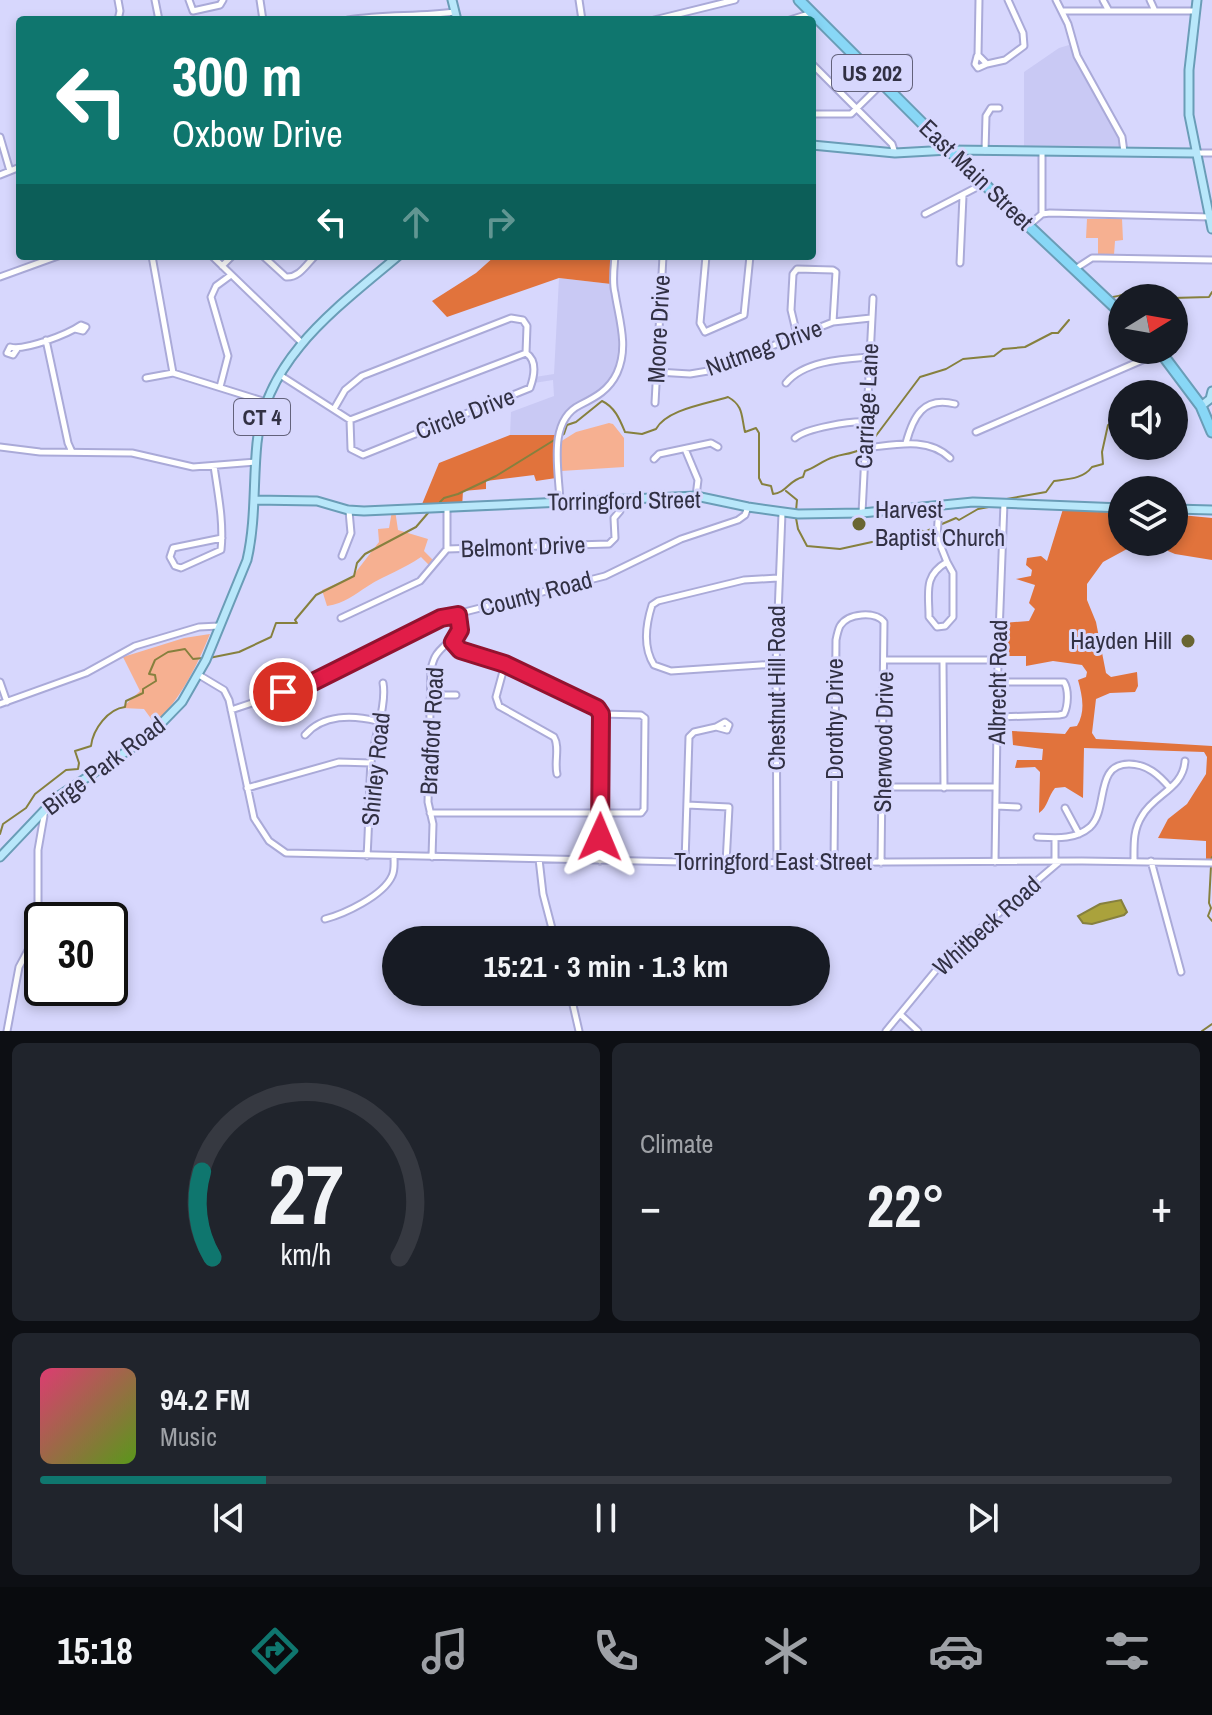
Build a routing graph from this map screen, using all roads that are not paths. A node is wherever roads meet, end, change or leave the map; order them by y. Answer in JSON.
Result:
{"nodes":[{"id":1,"x":189,"y":0,"type":"edge"},
{"id":2,"x":223,"y":0,"type":"edge"},
{"id":3,"x":452,"y":0,"type":"edge"},
{"id":4,"x":735,"y":0,"type":"edge"},
{"id":5,"x":799,"y":0,"type":"edge"},
{"id":6,"x":979,"y":0,"type":"edge"},
{"id":7,"x":1008,"y":0,"type":"edge"},
{"id":8,"x":1056,"y":0,"type":"edge"},
{"id":9,"x":1103,"y":0,"type":"edge"},
{"id":10,"x":1150,"y":0,"type":"edge"},
{"id":11,"x":1197,"y":0,"type":"edge"},
{"id":12,"x":1062,"y":11,"type":"junction"},
{"id":13,"x":1109,"y":11,"type":"junction"},
{"id":14,"x":1155,"y":11,"type":"junction"},
{"id":15,"x":1195,"y":11,"type":"junction"},
{"id":16,"x":812,"y":13,"type":"junction"},
{"id":17,"x":456,"y":16,"type":"edge"},
{"id":18,"x":670,"y":16,"type":"edge"},
{"id":19,"x":803,"y":16,"type":"edge"},
{"id":20,"x":815,"y":16,"type":"edge"},
{"id":21,"x":816,"y":17,"type":"edge"},
{"id":22,"x":908,"y":58,"type":"dead end"},
{"id":23,"x":816,"y":68,"type":"edge"},
{"id":24,"x":883,"y":84,"type":"junction"},
{"id":25,"x":856,"y":108,"type":"junction"},
{"id":26,"x":999,"y":108,"type":"dead end"},
{"id":27,"x":816,"y":114,"type":"edge"},
{"id":28,"x":0,"y":137,"type":"edge"},
{"id":29,"x":816,"y":145,"type":"edge"},
{"id":30,"x":949,"y":150,"type":"junction"},
{"id":31,"x":985,"y":151,"type":"junction"},
{"id":32,"x":1042,"y":152,"type":"junction"},
{"id":33,"x":1124,"y":152,"type":"junction"},
{"id":34,"x":895,"y":153,"type":"junction"},
{"id":35,"x":1195,"y":153,"type":"junction"},
{"id":36,"x":1212,"y":153,"type":"edge"},
{"id":37,"x":16,"y":169,"type":"edge"},
{"id":38,"x":10,"y":171,"type":"junction"},
{"id":39,"x":0,"y":175,"type":"edge"},
{"id":40,"x":983,"y":183,"type":"junction"},
{"id":41,"x":963,"y":196,"type":"junction"},
{"id":42,"x":925,"y":214,"type":"dead end"},
{"id":43,"x":1042,"y":214,"type":"junction"},
{"id":44,"x":1210,"y":217,"type":"junction"},
{"id":45,"x":1028,"y":226,"type":"junction"},
{"id":46,"x":1212,"y":229,"type":"edge"},
{"id":47,"x":47,"y":260,"type":"edge"},
{"id":48,"x":153,"y":260,"type":"edge"},
{"id":49,"x":216,"y":260,"type":"edge"},
{"id":50,"x":228,"y":260,"type":"edge"},
{"id":51,"x":267,"y":260,"type":"edge"},
{"id":52,"x":309,"y":260,"type":"edge"},
{"id":53,"x":393,"y":260,"type":"edge"},
{"id":54,"x":615,"y":260,"type":"edge"},
{"id":55,"x":663,"y":260,"type":"edge"},
{"id":56,"x":706,"y":260,"type":"edge"},
{"id":57,"x":750,"y":260,"type":"edge"},
{"id":58,"x":1212,"y":260,"type":"edge"},
{"id":59,"x":960,"y":263,"type":"dead end"},
{"id":60,"x":222,"y":266,"type":"junction"},
{"id":61,"x":1074,"y":269,"type":"junction"},
{"id":62,"x":231,"y":275,"type":"junction"},
{"id":63,"x":0,"y":277,"type":"edge"},
{"id":64,"x":873,"y":298,"type":"dead end"},
{"id":65,"x":1108,"y":301,"type":"edge"},
{"id":66,"x":871,"y":318,"type":"junction"},
{"id":67,"x":833,"y":322,"type":"junction"},
{"id":68,"x":75,"y":329,"type":"dead end"},
{"id":69,"x":797,"y":335,"type":"junction"},
{"id":70,"x":46,"y":340,"type":"junction"},
{"id":71,"x":302,"y":343,"type":"junction"},
{"id":72,"x":17,"y":349,"type":"dead end"},
{"id":73,"x":526,"y":353,"type":"junction"},
{"id":74,"x":869,"y":357,"type":"junction"},
{"id":75,"x":1130,"y":364,"type":"edge"},
{"id":76,"x":1170,"y":364,"type":"edge"},
{"id":77,"x":657,"y":372,"type":"junction"},
{"id":78,"x":173,"y":373,"type":"junction"},
{"id":79,"x":279,"y":375,"type":"junction"},
{"id":80,"x":146,"y":378,"type":"dead end"},
{"id":81,"x":786,"y":383,"type":"dead end"},
{"id":82,"x":220,"y":387,"type":"junction"},
{"id":83,"x":1212,"y":391,"type":"edge"},
{"id":84,"x":266,"y":402,"type":"junction"},
{"id":85,"x":655,"y":403,"type":"dead end"},
{"id":86,"x":955,"y":404,"type":"dead end"},
{"id":87,"x":1201,"y":406,"type":"junction"},
{"id":88,"x":334,"y":409,"type":"junction"},
{"id":89,"x":350,"y":420,"type":"junction"},
{"id":90,"x":866,"y":422,"type":"junction"},
{"id":91,"x":976,"y":432,"type":"dead end"},
{"id":92,"x":1212,"y":432,"type":"edge"},
{"id":93,"x":795,"y":438,"type":"dead end"},
{"id":94,"x":68,"y":443,"type":"junction"},
{"id":95,"x":906,"y":443,"type":"junction"},
{"id":96,"x":0,"y":447,"type":"edge"},
{"id":97,"x":718,"y":447,"type":"dead end"},
{"id":98,"x":866,"y":448,"type":"junction"},
{"id":99,"x":685,"y":449,"type":"junction"},
{"id":100,"x":64,"y":452,"type":"junction"},
{"id":101,"x":73,"y":453,"type":"junction"},
{"id":102,"x":950,"y":458,"type":"dead end"},
{"id":103,"x":654,"y":459,"type":"dead end"},
{"id":104,"x":256,"y":462,"type":"junction"},
{"id":105,"x":214,"y":466,"type":"junction"},
{"id":106,"x":696,"y":496,"type":"junction"},
{"id":107,"x":254,"y":500,"type":"junction"},
{"id":108,"x":560,"y":502,"type":"junction"},
{"id":109,"x":1001,"y":502,"type":"junction"},
{"id":110,"x":939,"y":506,"type":"junction"},
{"id":111,"x":748,"y":507,"type":"junction"},
{"id":112,"x":1108,"y":507,"type":"edge"},
{"id":113,"x":447,"y":508,"type":"junction"},
{"id":114,"x":1188,"y":509,"type":"edge"},
{"id":115,"x":1212,"y":510,"type":"edge"},
{"id":116,"x":349,"y":511,"type":"junction"},
{"id":117,"x":620,"y":511,"type":"dead end"},
{"id":118,"x":782,"y":513,"type":"junction"},
{"id":119,"x":862,"y":513,"type":"junction"},
{"id":120,"x":222,"y":538,"type":"junction"},
{"id":121,"x":447,"y":549,"type":"junction"},
{"id":122,"x":342,"y":556,"type":"dead end"},
{"id":123,"x":947,"y":562,"type":"junction"},
{"id":124,"x":778,"y":578,"type":"junction"},
{"id":125,"x":458,"y":615,"type":"junction"},
{"id":126,"x":341,"y":618,"type":"dead end"},
{"id":127,"x":884,"y":622,"type":"joint"},
{"id":128,"x":220,"y":626,"type":"junction"},
{"id":129,"x":453,"y":642,"type":"junction"},
{"id":130,"x":885,"y":660,"type":"junction"},
{"id":131,"x":998,"y":660,"type":"junction"},
{"id":132,"x":943,"y":662,"type":"junction"},
{"id":133,"x":505,"y":664,"type":"junction"},
{"id":134,"x":776,"y":664,"type":"junction"},
{"id":135,"x":199,"y":675,"type":"junction"},
{"id":136,"x":0,"y":682,"type":"edge"},
{"id":137,"x":998,"y":682,"type":"junction"},
{"id":138,"x":382,"y":683,"type":"dead end"},
{"id":139,"x":431,"y":695,"type":"junction"},
{"id":140,"x":456,"y":695,"type":"dead end"},
{"id":141,"x":7,"y":702,"type":"junction"},
{"id":142,"x":0,"y":704,"type":"edge"},
{"id":143,"x":231,"y":710,"type":"junction"},
{"id":144,"x":601,"y":714,"type":"junction"},
{"id":145,"x":998,"y":717,"type":"junction"},
{"id":146,"x":377,"y":721,"type":"junction"},
{"id":147,"x":716,"y":727,"type":"dead end"},
{"id":148,"x":305,"y":735,"type":"dead end"},
{"id":149,"x":1185,"y":761,"type":"dead end"},
{"id":150,"x":371,"y":763,"type":"junction"},
{"id":151,"x":557,"y":774,"type":"dead end"},
{"id":152,"x":884,"y":787,"type":"junction"},
{"id":153,"x":996,"y":787,"type":"junction"},
{"id":154,"x":247,"y":788,"type":"junction"},
{"id":155,"x":944,"y":788,"type":"junction"},
{"id":156,"x":1170,"y":788,"type":"junction"},
{"id":157,"x":687,"y":805,"type":"junction"},
{"id":158,"x":996,"y":806,"type":"junction"},
{"id":159,"x":45,"y":807,"type":"junction"},
{"id":160,"x":1018,"y":807,"type":"dead end"},
{"id":161,"x":1065,"y":808,"type":"dead end"},
{"id":162,"x":430,"y":813,"type":"junction"},
{"id":163,"x":601,"y":813,"type":"junction"},
{"id":164,"x":1079,"y":834,"type":"junction"},
{"id":165,"x":1037,"y":837,"type":"dead end"},
{"id":166,"x":1055,"y":838,"type":"junction"},
{"id":167,"x":367,"y":856,"type":"junction"},
{"id":168,"x":0,"y":857,"type":"edge"},
{"id":169,"x":394,"y":857,"type":"junction"},
{"id":170,"x":432,"y":857,"type":"junction"},
{"id":171,"x":539,"y":859,"type":"junction"},
{"id":172,"x":600,"y":861,"type":"junction"},
{"id":173,"x":1058,"y":861,"type":"junction"},
{"id":174,"x":1134,"y":861,"type":"junction"},
{"id":175,"x":1151,"y":861,"type":"junction"},
{"id":176,"x":685,"y":862,"type":"junction"},
{"id":177,"x":995,"y":862,"type":"junction"},
{"id":178,"x":726,"y":863,"type":"junction"},
{"id":179,"x":777,"y":863,"type":"junction"},
{"id":180,"x":834,"y":863,"type":"junction"},
{"id":181,"x":881,"y":863,"type":"junction"},
{"id":182,"x":1212,"y":863,"type":"edge"},
{"id":183,"x":325,"y":919,"type":"dead end"},
{"id":184,"x":551,"y":926,"type":"edge"},
{"id":185,"x":1181,"y":972,"type":"dead end"},
{"id":186,"x":573,"y":1006,"type":"edge"},
{"id":187,"x":901,"y":1015,"type":"junction"},
{"id":188,"x":7,"y":1031,"type":"edge"},
{"id":189,"x":579,"y":1031,"type":"edge"},
{"id":190,"x":886,"y":1031,"type":"edge"},
{"id":191,"x":918,"y":1031,"type":"edge"}],
"edges":[{"from":1,"to":2,"type":"street"},
{"from":3,"to":17,"type":"main road"},
{"from":4,"to":18,"type":"street"},
{"from":5,"to":16,"type":"highway","name":"East Main Street","number":"US 202"},
{"from":6,"to":7,"type":"street"},
{"from":8,"to":12,"type":"street"},
{"from":9,"to":13,"type":"street"},
{"from":10,"to":14,"type":"street"},
{"from":11,"to":15,"type":"main road"},
{"from":12,"to":13,"type":"street"},
{"from":12,"to":33,"type":"street"},
{"from":13,"to":14,"type":"street"},
{"from":14,"to":15,"type":"street"},
{"from":15,"to":35,"type":"main road"},
{"from":16,"to":19,"type":"street"},
{"from":16,"to":20,"type":"highway","name":"East Main Street","number":"US 202"},
{"from":21,"to":24,"type":"highway","name":"East Main Street","number":"US 202"},
{"from":22,"to":24,"type":"street"},
{"from":23,"to":25,"type":"street"},
{"from":24,"to":25,"type":"street"},
{"from":24,"to":30,"type":"highway","name":"East Main Street","number":"US 202"},
{"from":25,"to":27,"type":"street"},
{"from":25,"to":34,"type":"street"},
{"from":26,"to":31,"type":"street"},
{"from":28,"to":38,"type":"street"},
{"from":29,"to":34,"type":"main road"},
{"from":30,"to":31,"type":"main road"},
{"from":30,"to":34,"type":"main road"},
{"from":30,"to":40,"type":"highway","name":"East Main Street","number":"US 202"},
{"from":31,"to":32,"type":"main road"},
{"from":32,"to":33,"type":"main road"},
{"from":32,"to":43,"type":"street"},
{"from":33,"to":35,"type":"main road"},
{"from":35,"to":36,"type":"street"},
{"from":35,"to":44,"type":"main road"},
{"from":37,"to":38,"type":"street"},
{"from":38,"to":39,"type":"street"},
{"from":40,"to":41,"type":"street"},
{"from":40,"to":45,"type":"highway","name":"East Main Street","number":"US 202"},
{"from":41,"to":42,"type":"street"},
{"from":41,"to":59,"type":"street"},
{"from":43,"to":44,"type":"street"},
{"from":43,"to":45,"type":"street"},
{"from":44,"to":46,"type":"main road"},
{"from":45,"to":61,"type":"highway","name":"East Main Street","number":"US 202"},
{"from":47,"to":63,"type":"street"},
{"from":48,"to":78,"type":"street"},
{"from":49,"to":60,"type":"street"},
{"from":50,"to":60,"type":"street"},
{"from":51,"to":52,"type":"street"},
{"from":53,"to":71,"type":"main road","number":"CT 4"},
{"from":54,"to":108,"type":"street"},
{"from":55,"to":77,"type":"street","name":"Moore Drive"},
{"from":56,"to":57,"type":"street"},
{"from":58,"to":61,"type":"street"},
{"from":60,"to":62,"type":"street"},
{"from":61,"to":65,"type":"highway","name":"East Main Street","number":"US 202"},
{"from":62,"to":71,"type":"street"},
{"from":62,"to":82,"type":"street"},
{"from":64,"to":66,"type":"street","name":"Carriage Lane"},
{"from":66,"to":67,"type":"street","name":"Nutmeg Drive"},
{"from":66,"to":74,"type":"street","name":"Carriage Lane"},
{"from":67,"to":69,"type":"street","name":"Nutmeg Drive"},
{"from":67,"to":69,"type":"street"},
{"from":68,"to":70,"type":"street"},
{"from":69,"to":77,"type":"street","name":"Nutmeg Drive"},
{"from":70,"to":72,"type":"street"},
{"from":70,"to":94,"type":"street"},
{"from":71,"to":79,"type":"main road","number":"CT 4"},
{"from":73,"to":88,"type":"street"},
{"from":73,"to":89,"type":"street","name":"Circle Drive"},
{"from":73,"to":89,"type":"street","name":"Circle Drive"},
{"from":74,"to":81,"type":"street"},
{"from":74,"to":90,"type":"street","name":"Carriage Lane"},
{"from":75,"to":91,"type":"street"},
{"from":76,"to":87,"type":"highway"},
{"from":77,"to":85,"type":"street","name":"Moore Drive"},
{"from":78,"to":80,"type":"street"},
{"from":78,"to":82,"type":"street"},
{"from":79,"to":84,"type":"main road","number":"CT 4"},
{"from":79,"to":88,"type":"street"},
{"from":82,"to":84,"type":"street"},
{"from":83,"to":87,"type":"main road"},
{"from":84,"to":104,"type":"main road","number":"CT 4"},
{"from":86,"to":95,"type":"street"},
{"from":87,"to":92,"type":"highway"},
{"from":88,"to":89,"type":"street"},
{"from":90,"to":93,"type":"street"},
{"from":90,"to":98,"type":"street","name":"Carriage Lane"},
{"from":94,"to":100,"type":"street"},
{"from":94,"to":101,"type":"street"},
{"from":95,"to":98,"type":"street"},
{"from":95,"to":102,"type":"street"},
{"from":96,"to":100,"type":"street"},
{"from":97,"to":99,"type":"street"},
{"from":98,"to":119,"type":"street","name":"Carriage Lane"},
{"from":99,"to":103,"type":"street"},
{"from":99,"to":106,"type":"street"},
{"from":100,"to":101,"type":"street"},
{"from":101,"to":105,"type":"street"},
{"from":104,"to":105,"type":"street"},
{"from":104,"to":107,"type":"main road","number":"CT 4"},
{"from":105,"to":120,"type":"street"},
{"from":106,"to":108,"type":"main road","name":"Torringford Street"},
{"from":106,"to":111,"type":"main road","name":"Torringford Street"},
{"from":107,"to":116,"type":"main road","name":"Torringford Street"},
{"from":107,"to":128,"type":"main road","number":"CT 4"},
{"from":108,"to":113,"type":"main road","name":"Torringford Street"},
{"from":109,"to":110,"type":"main road","name":"Torringford Street"},
{"from":109,"to":112,"type":"main road","name":"Torringford Street"},
{"from":109,"to":131,"type":"street","name":"Albrecht Road"},
{"from":110,"to":119,"type":"main road","name":"Torringford Street"},
{"from":110,"to":123,"type":"street"},
{"from":111,"to":118,"type":"main road","name":"Torringford Street"},
{"from":111,"to":125,"type":"street","name":"County Road"},
{"from":113,"to":116,"type":"main road","name":"Torringford Street"},
{"from":113,"to":121,"type":"street"},
{"from":114,"to":115,"type":"main road"},
{"from":116,"to":122,"type":"street"},
{"from":117,"to":121,"type":"street","name":"Belmont Drive"},
{"from":118,"to":119,"type":"main road","name":"Torringford Street"},
{"from":118,"to":124,"type":"street","name":"Chestnut Hill Road"},
{"from":120,"to":120,"type":"street"},
{"from":121,"to":126,"type":"street"},
{"from":123,"to":123,"type":"street"},
{"from":124,"to":134,"type":"street","name":"Chestnut Hill Road"},
{"from":124,"to":134,"type":"street"},
{"from":125,"to":129,"type":"street","name":"Bradford Road"},
{"from":125,"to":143,"type":"street","name":"County Road"},
{"from":127,"to":130,"type":"street","name":"Sherwood Drive"},
{"from":127,"to":180,"type":"street","name":"Dorothy Drive"},
{"from":128,"to":135,"type":"main road","name":"Birge Park Road","number":"CT 4"},
{"from":128,"to":141,"type":"street"},
{"from":129,"to":133,"type":"street"},
{"from":129,"to":139,"type":"street","name":"Bradford Road"},
{"from":130,"to":132,"type":"street"},
{"from":130,"to":152,"type":"street","name":"Sherwood Drive"},
{"from":131,"to":132,"type":"street"},
{"from":131,"to":137,"type":"street","name":"Albrecht Road"},
{"from":132,"to":155,"type":"street"},
{"from":133,"to":144,"type":"street"},
{"from":133,"to":151,"type":"street"},
{"from":134,"to":179,"type":"street","name":"Chestnut Hill Road"},
{"from":135,"to":143,"type":"street"},
{"from":135,"to":159,"type":"main road","name":"Birge Park Road","number":"CT 4"},
{"from":136,"to":141,"type":"street"},
{"from":137,"to":145,"type":"street","name":"Albrecht Road"},
{"from":137,"to":145,"type":"street"},
{"from":138,"to":146,"type":"street","name":"Shirley Road"},
{"from":139,"to":140,"type":"street"},
{"from":139,"to":162,"type":"street","name":"Bradford Road"},
{"from":141,"to":142,"type":"street"},
{"from":143,"to":154,"type":"street"},
{"from":144,"to":163,"type":"street"},
{"from":144,"to":163,"type":"street"},
{"from":145,"to":153,"type":"street","name":"Albrecht Road"},
{"from":146,"to":148,"type":"street"},
{"from":146,"to":150,"type":"street","name":"Shirley Road"},
{"from":147,"to":157,"type":"street"},
{"from":149,"to":156,"type":"street"},
{"from":150,"to":154,"type":"street"},
{"from":150,"to":167,"type":"street","name":"Shirley Road"},
{"from":152,"to":155,"type":"street"},
{"from":152,"to":181,"type":"street","name":"Sherwood Drive"},
{"from":153,"to":155,"type":"street"},
{"from":153,"to":158,"type":"street","name":"Albrecht Road"},
{"from":154,"to":167,"type":"street","name":"Torringford East Street"},
{"from":156,"to":164,"type":"street"},
{"from":156,"to":174,"type":"street"},
{"from":157,"to":176,"type":"street"},
{"from":157,"to":178,"type":"street"},
{"from":158,"to":160,"type":"street"},
{"from":158,"to":177,"type":"street","name":"Albrecht Road"},
{"from":159,"to":168,"type":"main road","name":"Birge Park Road","number":"CT 4"},
{"from":159,"to":188,"type":"street"},
{"from":161,"to":164,"type":"street"},
{"from":162,"to":163,"type":"street"},
{"from":162,"to":170,"type":"street","name":"Bradford Road"},
{"from":163,"to":172,"type":"street"},
{"from":164,"to":166,"type":"street"},
{"from":165,"to":166,"type":"street"},
{"from":166,"to":173,"type":"street"},
{"from":167,"to":169,"type":"street","name":"Torringford East Street"},
{"from":169,"to":170,"type":"street","name":"Torringford East Street"},
{"from":169,"to":183,"type":"street"},
{"from":170,"to":171,"type":"street","name":"Torringford East Street"},
{"from":171,"to":172,"type":"street","name":"Torringford East Street"},
{"from":171,"to":184,"type":"street"},
{"from":172,"to":176,"type":"street","name":"Torringford East Street"},
{"from":173,"to":174,"type":"street","name":"Torringford East Street"},
{"from":173,"to":177,"type":"street","name":"Torringford East Street"},
{"from":173,"to":187,"type":"street","name":"Whitbeck Road"},
{"from":174,"to":175,"type":"street","name":"Torringford East Street"},
{"from":175,"to":182,"type":"street","name":"Torringford East Street"},
{"from":175,"to":185,"type":"street"},
{"from":176,"to":178,"type":"street","name":"Torringford East Street"},
{"from":177,"to":181,"type":"street","name":"Torringford East Street"},
{"from":178,"to":179,"type":"street","name":"Torringford East Street"},
{"from":179,"to":180,"type":"street","name":"Torringford East Street"},
{"from":180,"to":181,"type":"street","name":"Torringford East Street"},
{"from":186,"to":189,"type":"street"},
{"from":187,"to":190,"type":"street","name":"Whitbeck Road"},
{"from":187,"to":191,"type":"street"}]}
